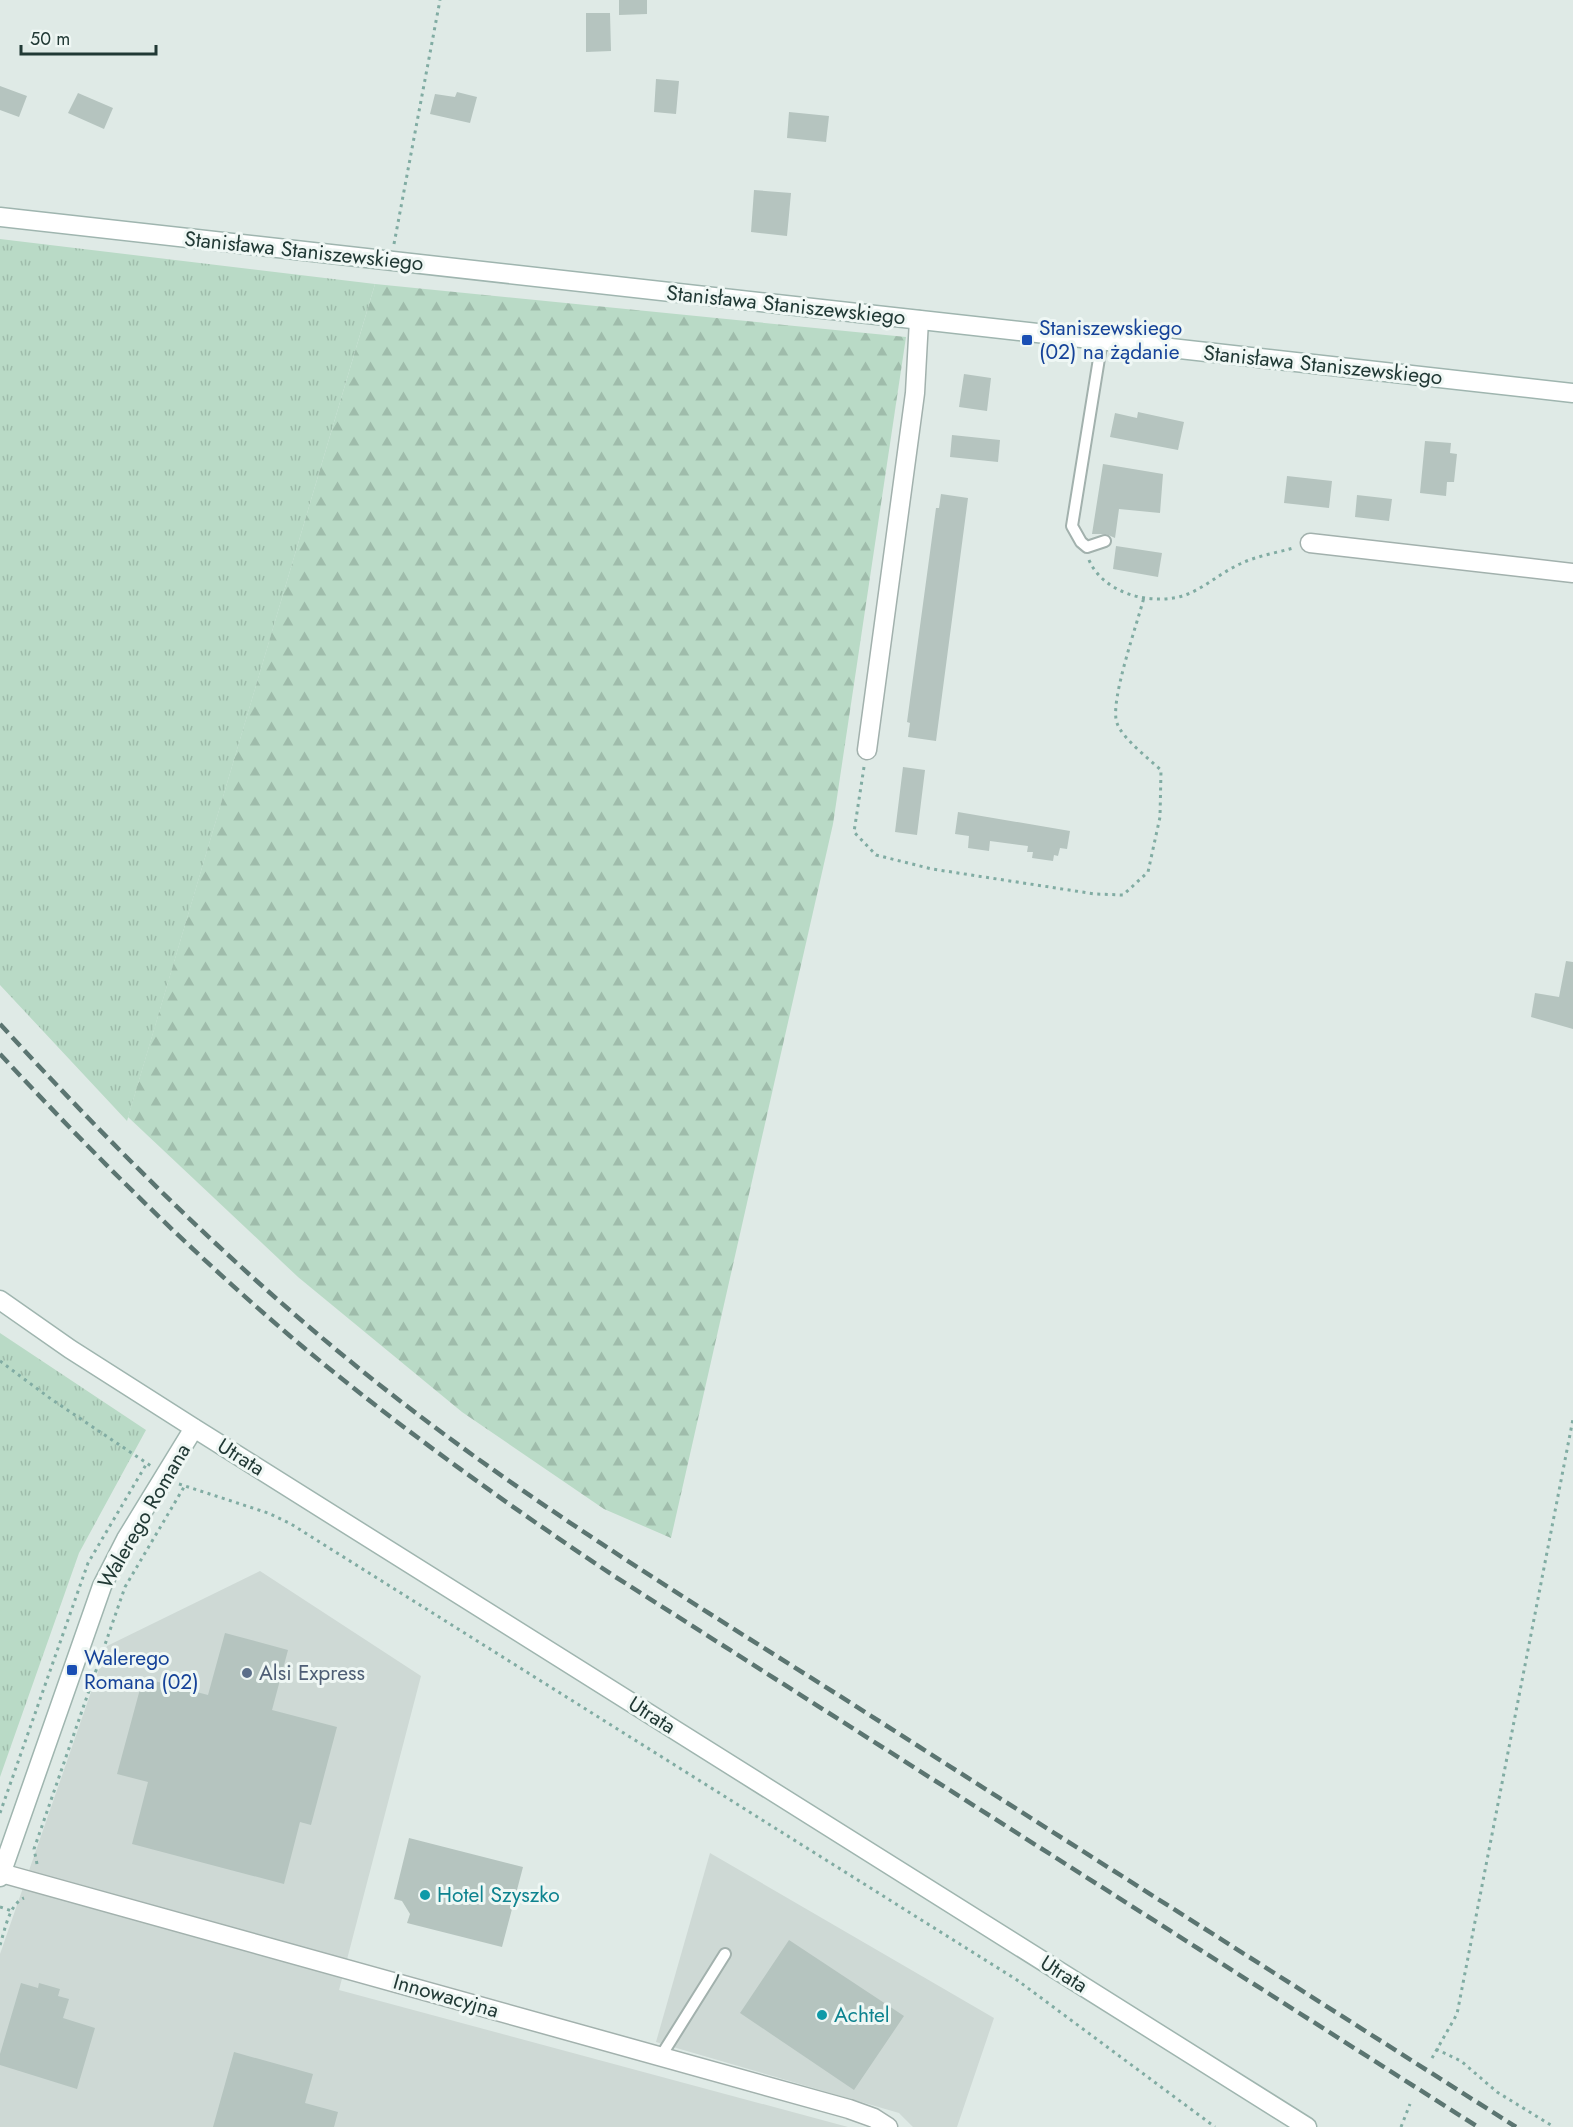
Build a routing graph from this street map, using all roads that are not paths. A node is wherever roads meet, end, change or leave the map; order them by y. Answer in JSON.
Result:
{"nodes":[{"id":1,"x":0,"y":217,"type":"edge"},
{"id":2,"x":918,"y":320,"type":"junction"},
{"id":3,"x":1102,"y":340,"type":"junction"},
{"id":4,"x":1573,"y":393,"type":"edge"},
{"id":5,"x":1105,"y":541,"type":"dead end"},
{"id":6,"x":1310,"y":543,"type":"road end"},
{"id":7,"x":1573,"y":573,"type":"edge"},
{"id":8,"x":867,"y":750,"type":"road end"},
{"id":9,"x":0,"y":1300,"type":"edge"},
{"id":10,"x":194,"y":1428,"type":"junction"},
{"id":11,"x":1,"y":1875,"type":"edge"},
{"id":12,"x":724,"y":1954,"type":"dead end"},
{"id":13,"x":661,"y":2056,"type":"junction"},
{"id":14,"x":888,"y":2127,"type":"edge"},
{"id":15,"x":1307,"y":2127,"type":"edge"}],
"edges":[{"from":1,"to":2,"type":"street","name":"Stanisława Staniszewskiego"},
{"from":2,"to":3,"type":"street","name":"Stanisława Staniszewskiego"},
{"from":2,"to":8,"type":"street"},
{"from":3,"to":4,"type":"street","name":"Stanisława Staniszewskiego"},
{"from":3,"to":5,"type":"lane"},
{"from":6,"to":7,"type":"street"},
{"from":9,"to":10,"type":"street","name":"Utrata"},
{"from":10,"to":11,"type":"street","name":"Walerego Romana"},
{"from":10,"to":15,"type":"street","name":"Utrata"},
{"from":11,"to":13,"type":"street","name":"Innowacyjna"},
{"from":12,"to":13,"type":"lane"},
{"from":13,"to":14,"type":"street","name":"Innowacyjna"}]}
